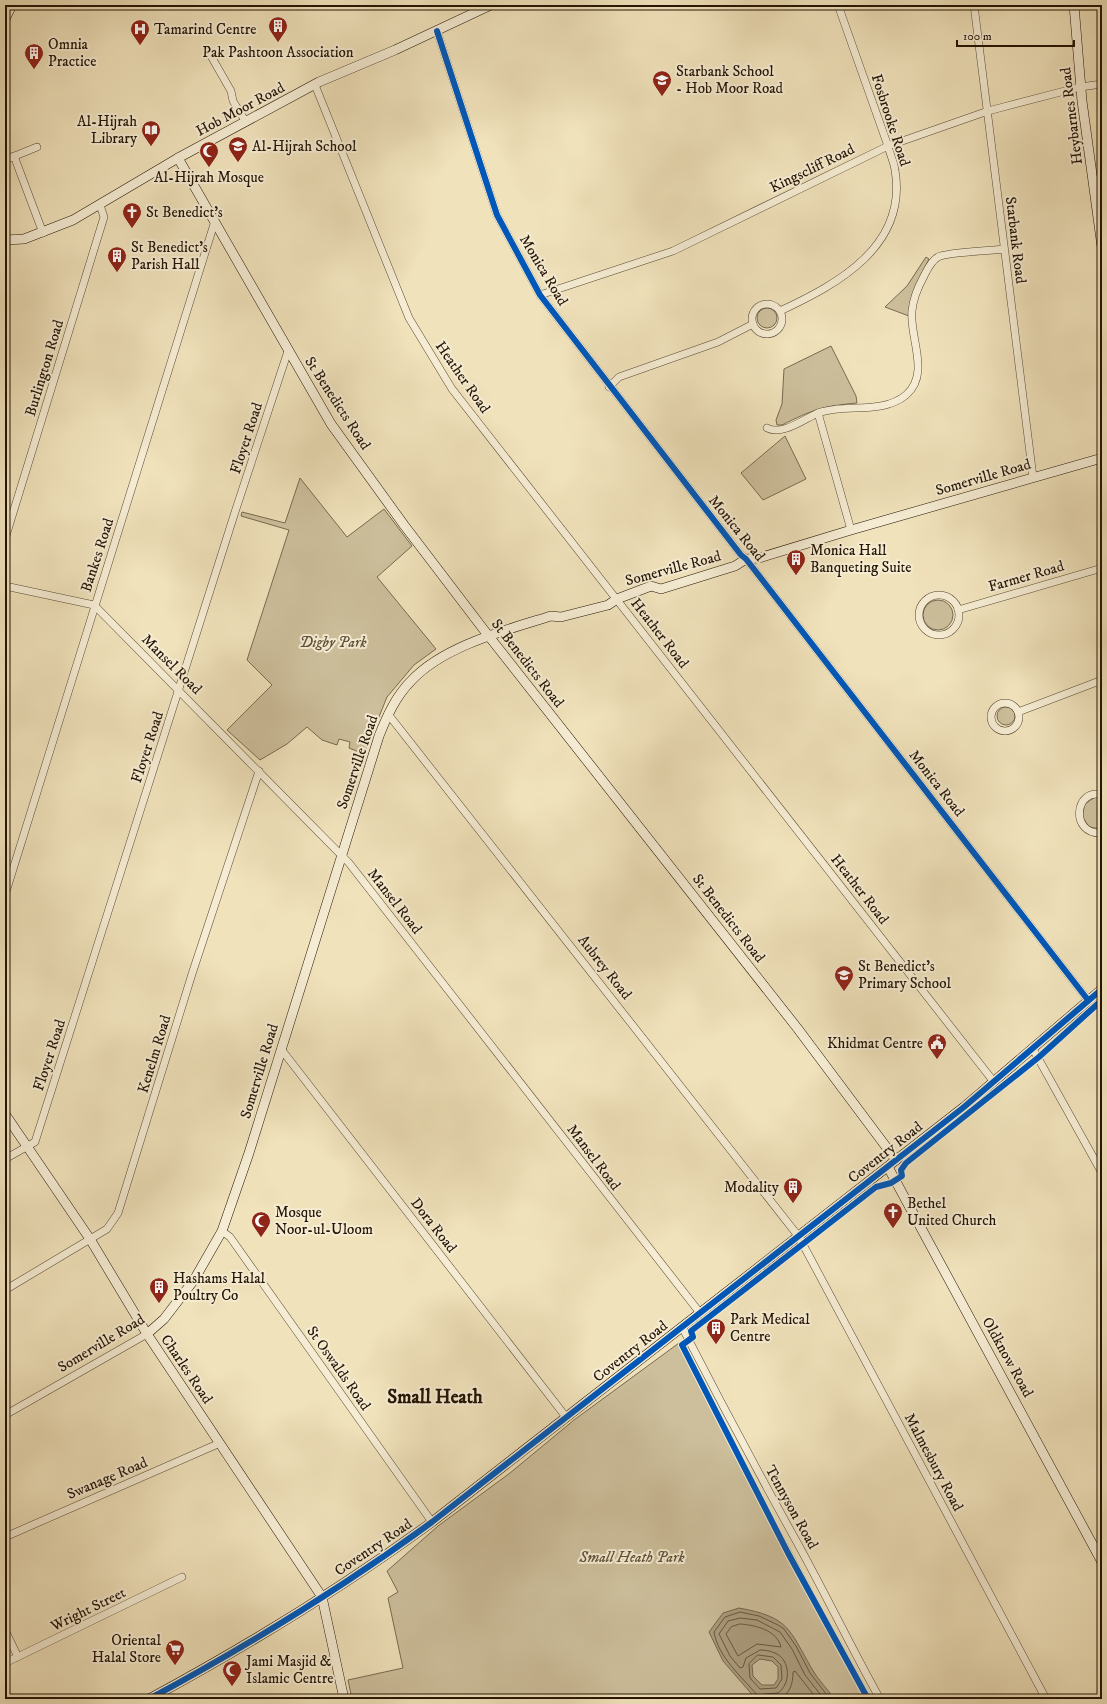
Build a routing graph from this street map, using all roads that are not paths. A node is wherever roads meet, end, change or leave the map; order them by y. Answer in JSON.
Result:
{"nodes":[{"id":1,"x":491,"y":5,"type":"edge"},
{"id":2,"x":838,"y":5,"type":"edge"},
{"id":3,"x":974,"y":5,"type":"edge"},
{"id":4,"x":1074,"y":5,"type":"edge"},
{"id":5,"x":9,"y":7,"type":"edge"},
{"id":6,"x":5,"y":19,"type":"edge"},
{"id":7,"x":437,"y":31,"type":"junction"},
{"id":8,"x":207,"y":49,"type":"dead end"},
{"id":9,"x":1102,"y":84,"type":"edge"},
{"id":10,"x":315,"y":85,"type":"junction"},
{"id":11,"x":1080,"y":87,"type":"junction"},
{"id":12,"x":988,"y":111,"type":"junction"},
{"id":13,"x":246,"y":122,"type":"junction"},
{"id":14,"x":888,"y":146,"type":"junction"},
{"id":15,"x":37,"y":147,"type":"dead end"},
{"id":16,"x":14,"y":156,"type":"junction"},
{"id":17,"x":178,"y":158,"type":"junction"},
{"id":18,"x":5,"y":160,"type":"edge"},
{"id":19,"x":100,"y":205,"type":"junction"},
{"id":20,"x":214,"y":224,"type":"junction"},
{"id":21,"x":42,"y":232,"type":"junction"},
{"id":22,"x":5,"y":240,"type":"edge"},
{"id":23,"x":1102,"y":247,"type":"edge"},
{"id":24,"x":1004,"y":249,"type":"junction"},
{"id":25,"x":540,"y":296,"type":"junction"},
{"id":26,"x":780,"y":311,"type":"junction"},
{"id":27,"x":753,"y":324,"type":"junction"},
{"id":28,"x":288,"y":351,"type":"junction"},
{"id":29,"x":609,"y":387,"type":"junction"},
{"id":30,"x":818,"y":413,"type":"junction"},
{"id":31,"x":767,"y":428,"type":"dead end"},
{"id":32,"x":1102,"y":458,"type":"edge"},
{"id":33,"x":1033,"y":478,"type":"junction"},
{"id":34,"x":851,"y":530,"type":"junction"},
{"id":35,"x":5,"y":538,"type":"edge"},
{"id":36,"x":746,"y":559,"type":"junction"},
{"id":37,"x":1102,"y":568,"type":"edge"},
{"id":38,"x":5,"y":586,"type":"edge"},
{"id":39,"x":617,"y":599,"type":"junction"},
{"id":40,"x":94,"y":605,"type":"junction"},
{"id":41,"x":958,"y":610,"type":"junction"},
{"id":42,"x":489,"y":636,"type":"junction"},
{"id":43,"x":1102,"y":680,"type":"edge"},
{"id":44,"x":179,"y":689,"type":"junction"},
{"id":45,"x":1018,"y":712,"type":"dead end"},
{"id":46,"x":388,"y":714,"type":"junction"},
{"id":47,"x":259,"y":771,"type":"junction"},
{"id":48,"x":1102,"y":795,"type":"edge"},
{"id":49,"x":1102,"y":833,"type":"edge"},
{"id":50,"x":341,"y":855,"type":"junction"},
{"id":51,"x":5,"y":894,"type":"edge"},
{"id":52,"x":1102,"y":989,"type":"edge"},
{"id":53,"x":1088,"y":1000,"type":"junction"},
{"id":54,"x":281,"y":1049,"type":"junction"},
{"id":55,"x":1033,"y":1049,"type":"junction"},
{"id":56,"x":994,"y":1082,"type":"junction"},
{"id":57,"x":5,"y":1114,"type":"edge"},
{"id":58,"x":28,"y":1147,"type":"junction"},
{"id":59,"x":5,"y":1159,"type":"edge"},
{"id":60,"x":896,"y":1160,"type":"junction"},
{"id":61,"x":888,"y":1166,"type":"junction"},
{"id":62,"x":1102,"y":1173,"type":"edge"},
{"id":63,"x":222,"y":1231,"type":"junction"},
{"id":64,"x":799,"y":1237,"type":"junction"},
{"id":65,"x":90,"y":1239,"type":"junction"},
{"id":66,"x":5,"y":1290,"type":"edge"},
{"id":67,"x":700,"y":1313,"type":"junction"},
{"id":68,"x":682,"y":1327,"type":"junction"},
{"id":69,"x":147,"y":1334,"type":"junction"},
{"id":70,"x":5,"y":1415,"type":"edge"},
{"id":71,"x":566,"y":1417,"type":"junction"},
{"id":72,"x":220,"y":1443,"type":"junction"},
{"id":73,"x":432,"y":1522,"type":"junction"},
{"id":74,"x":5,"y":1537,"type":"edge"},
{"id":75,"x":1102,"y":1562,"type":"edge"},
{"id":76,"x":182,"y":1577,"type":"dead end"},
{"id":77,"x":322,"y":1597,"type":"junction"},
{"id":78,"x":5,"y":1630,"type":"edge"},
{"id":79,"x":18,"y":1657,"type":"junction"},
{"id":80,"x":5,"y":1663,"type":"edge"},
{"id":81,"x":149,"y":1699,"type":"edge"},
{"id":82,"x":344,"y":1699,"type":"edge"},
{"id":83,"x":880,"y":1699,"type":"edge"},
{"id":84,"x":1046,"y":1699,"type":"edge"}],
"edges":[{"from":1,"to":7,"type":"street","name":"Hob Moor Road"},
{"from":2,"to":14,"type":"street","name":"Fosbrooke Road"},
{"from":3,"to":12,"type":"street","name":"Starbank Road"},
{"from":4,"to":11,"type":"street","name":"Heybarnes Road"},
{"from":5,"to":6,"type":"street"},
{"from":7,"to":10,"type":"street","name":"Hob Moor Road"},
{"from":7,"to":25,"type":"street","name":"Monica Road"},
{"from":8,"to":13,"type":"street"},
{"from":9,"to":11,"type":"street","name":"Kingscliff Road"},
{"from":10,"to":13,"type":"street","name":"Hob Moor Road"},
{"from":10,"to":39,"type":"street","name":"Heather Road"},
{"from":11,"to":12,"type":"street","name":"Kingscliff Road"},
{"from":11,"to":23,"type":"street","name":"Heybarnes Road"},
{"from":12,"to":14,"type":"street","name":"Kingscliff Road"},
{"from":12,"to":24,"type":"street","name":"Starbank Road"},
{"from":13,"to":17,"type":"street","name":"Hob Moor Road"},
{"from":14,"to":25,"type":"street","name":"Kingscliff Road"},
{"from":14,"to":26,"type":"street","name":"Fosbrooke Road"},
{"from":15,"to":16,"type":"street"},
{"from":16,"to":18,"type":"street"},
{"from":16,"to":21,"type":"street"},
{"from":17,"to":19,"type":"street","name":"Hob Moor Road"},
{"from":17,"to":20,"type":"street","name":"St Benedicts Road"},
{"from":19,"to":21,"type":"street","name":"Hob Moor Road"},
{"from":19,"to":35,"type":"street","name":"Burlington Road"},
{"from":20,"to":28,"type":"street","name":"St Benedicts Road"},
{"from":20,"to":40,"type":"street","name":"Bankes Road"},
{"from":21,"to":22,"type":"street","name":"Hob Moor Road"},
{"from":24,"to":30,"type":"street"},
{"from":24,"to":33,"type":"street","name":"Starbank Road"},
{"from":25,"to":29,"type":"street","name":"Monica Road"},
{"from":26,"to":27,"type":"street"},
{"from":26,"to":27,"type":"street"},
{"from":27,"to":29,"type":"street"},
{"from":28,"to":42,"type":"street","name":"St Benedicts Road"},
{"from":28,"to":44,"type":"street","name":"Floyer Road"},
{"from":29,"to":36,"type":"street","name":"Monica Road"},
{"from":30,"to":31,"type":"street"},
{"from":30,"to":34,"type":"street"},
{"from":32,"to":33,"type":"street","name":"Somerville Road"},
{"from":33,"to":34,"type":"street","name":"Somerville Road"},
{"from":34,"to":36,"type":"street","name":"Somerville Road"},
{"from":36,"to":39,"type":"street","name":"Somerville Road"},
{"from":36,"to":53,"type":"street","name":"Monica Road"},
{"from":37,"to":41,"type":"street","name":"Farmer Road"},
{"from":38,"to":40,"type":"street"},
{"from":39,"to":42,"type":"street","name":"Somerville Road"},
{"from":39,"to":56,"type":"street","name":"Heather Road"},
{"from":40,"to":44,"type":"street","name":"Mansel Road"},
{"from":40,"to":51,"type":"street","name":"Bankes Road"},
{"from":41,"to":41,"type":"street"},
{"from":42,"to":46,"type":"street","name":"Somerville Road"},
{"from":42,"to":60,"type":"street","name":"St Benedicts Road"},
{"from":43,"to":45,"type":"street"},
{"from":44,"to":47,"type":"street","name":"Mansel Road"},
{"from":44,"to":58,"type":"street","name":"Floyer Road"},
{"from":46,"to":50,"type":"street","name":"Somerville Road"},
{"from":46,"to":64,"type":"street","name":"Aubrey Road"},
{"from":47,"to":50,"type":"street","name":"Mansel Road"},
{"from":47,"to":65,"type":"street","name":"Kenelm Road"},
{"from":48,"to":49,"type":"street"},
{"from":50,"to":54,"type":"street","name":"Somerville Road"},
{"from":50,"to":67,"type":"street","name":"Mansel Road"},
{"from":52,"to":53,"type":"street","name":"Coventry Road"},
{"from":53,"to":55,"type":"street","name":"Coventry Road"},
{"from":54,"to":63,"type":"street","name":"Somerville Road"},
{"from":54,"to":71,"type":"street","name":"Dora Road"},
{"from":55,"to":56,"type":"street","name":"Coventry Road"},
{"from":55,"to":62,"type":"street"},
{"from":56,"to":60,"type":"street","name":"Coventry Road"},
{"from":57,"to":58,"type":"street","name":"Charles Road"},
{"from":58,"to":59,"type":"street"},
{"from":58,"to":65,"type":"street","name":"Charles Road"},
{"from":60,"to":61,"type":"street","name":"Coventry Road"},
{"from":61,"to":64,"type":"street","name":"Coventry Road"},
{"from":61,"to":75,"type":"street","name":"Oldknow Road"},
{"from":63,"to":69,"type":"street","name":"Somerville Road"},
{"from":63,"to":73,"type":"street","name":"St Oswalds Road"},
{"from":64,"to":67,"type":"street","name":"Coventry Road"},
{"from":64,"to":84,"type":"street","name":"Malmesbury Road"},
{"from":65,"to":66,"type":"street","name":"Kenelm Road"},
{"from":65,"to":69,"type":"street","name":"Charles Road"},
{"from":67,"to":68,"type":"street","name":"Coventry Road"},
{"from":68,"to":71,"type":"street","name":"Coventry Road"},
{"from":68,"to":83,"type":"street","name":"Tennyson Road"},
{"from":69,"to":70,"type":"street","name":"Somerville Road"},
{"from":69,"to":72,"type":"street","name":"Charles Road"},
{"from":71,"to":73,"type":"street","name":"Coventry Road"},
{"from":72,"to":74,"type":"street","name":"Swanage Road"},
{"from":72,"to":77,"type":"street","name":"Charles Road"},
{"from":73,"to":77,"type":"street","name":"Coventry Road"},
{"from":76,"to":79,"type":"street","name":"Wright Street"},
{"from":77,"to":81,"type":"street","name":"Coventry Road"},
{"from":77,"to":82,"type":"street"},
{"from":78,"to":79,"type":"street"},
{"from":79,"to":80,"type":"street","name":"Wright Street"}]}
